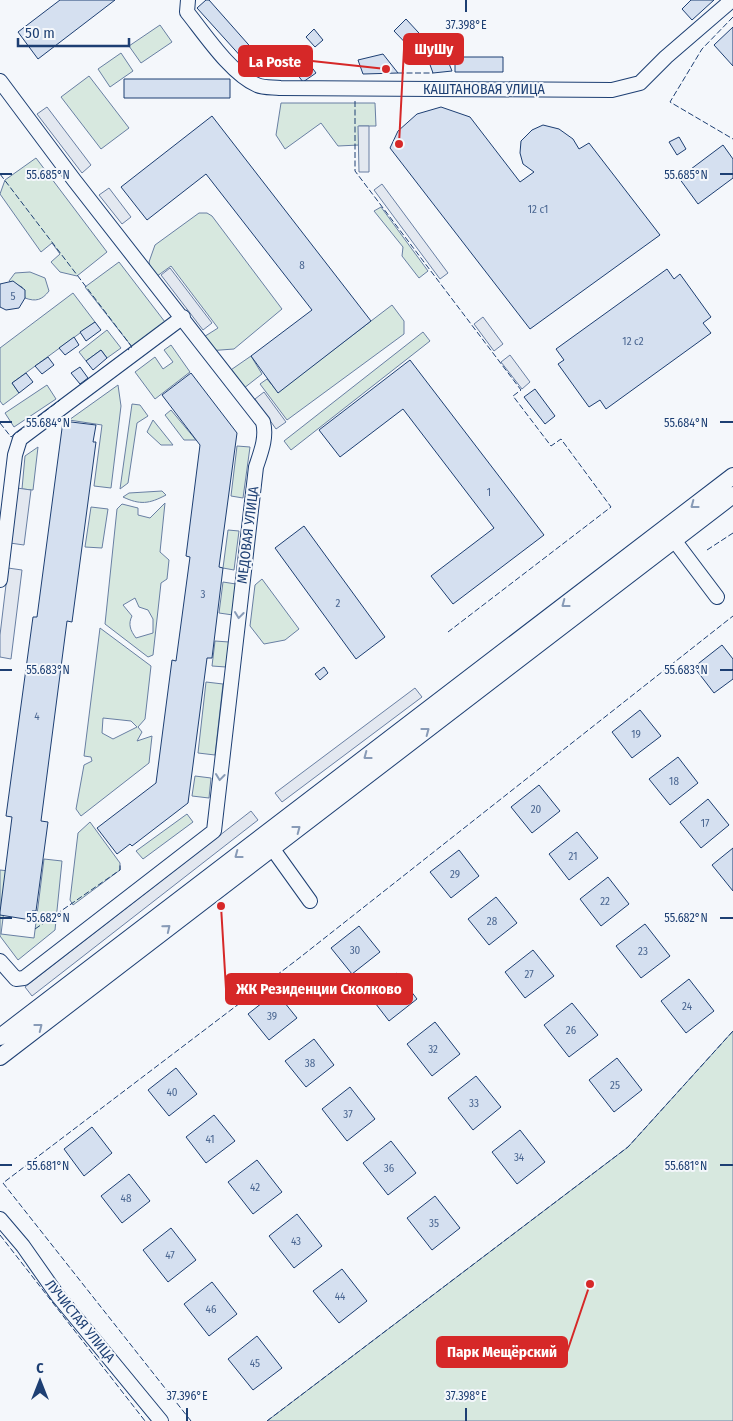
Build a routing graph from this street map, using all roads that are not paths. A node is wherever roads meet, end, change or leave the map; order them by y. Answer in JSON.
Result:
{"nodes":[{"id":1,"x":188,"y":0,"type":"edge"},
{"id":2,"x":732,"y":0,"type":"edge"},
{"id":3,"x":0,"y":81,"type":"edge"},
{"id":4,"x":183,"y":317,"type":"junction"},
{"id":5,"x":733,"y":476,"type":"edge"},
{"id":6,"x":733,"y":495,"type":"edge"},
{"id":7,"x":674,"y":540,"type":"junction"},
{"id":8,"x":0,"y":580,"type":"edge"},
{"id":9,"x":717,"y":596,"type":"dead end"},
{"id":10,"x":272,"y":848,"type":"junction"},
{"id":11,"x":310,"y":901,"type":"dead end"},
{"id":12,"x":0,"y":961,"type":"edge"},
{"id":13,"x":0,"y":1037,"type":"edge"},
{"id":14,"x":0,"y":1057,"type":"edge"},
{"id":15,"x":0,"y":1219,"type":"edge"},
{"id":16,"x":161,"y":1421,"type":"edge"}],
"edges":[{"from":1,"to":2,"type":"street","name":"КАШТАНОВАЯ УЛИЦА"},
{"from":3,"to":4,"type":"street","name":"МЕДОВАЯ УЛИЦА"},
{"from":4,"to":8,"type":"street"},
{"from":4,"to":12,"type":"street","name":"МЕДОВАЯ УЛИЦА","one_way":true},
{"from":5,"to":13,"type":"street","one_way":true},
{"from":6,"to":7,"type":"street"},
{"from":7,"to":9,"type":"street"},
{"from":10,"to":7,"type":"street","one_way":true},
{"from":10,"to":11,"type":"street"},
{"from":14,"to":10,"type":"street","one_way":true},
{"from":15,"to":16,"type":"street","name":"ЛУЧИСТАЯ УЛИЦА"}]}
